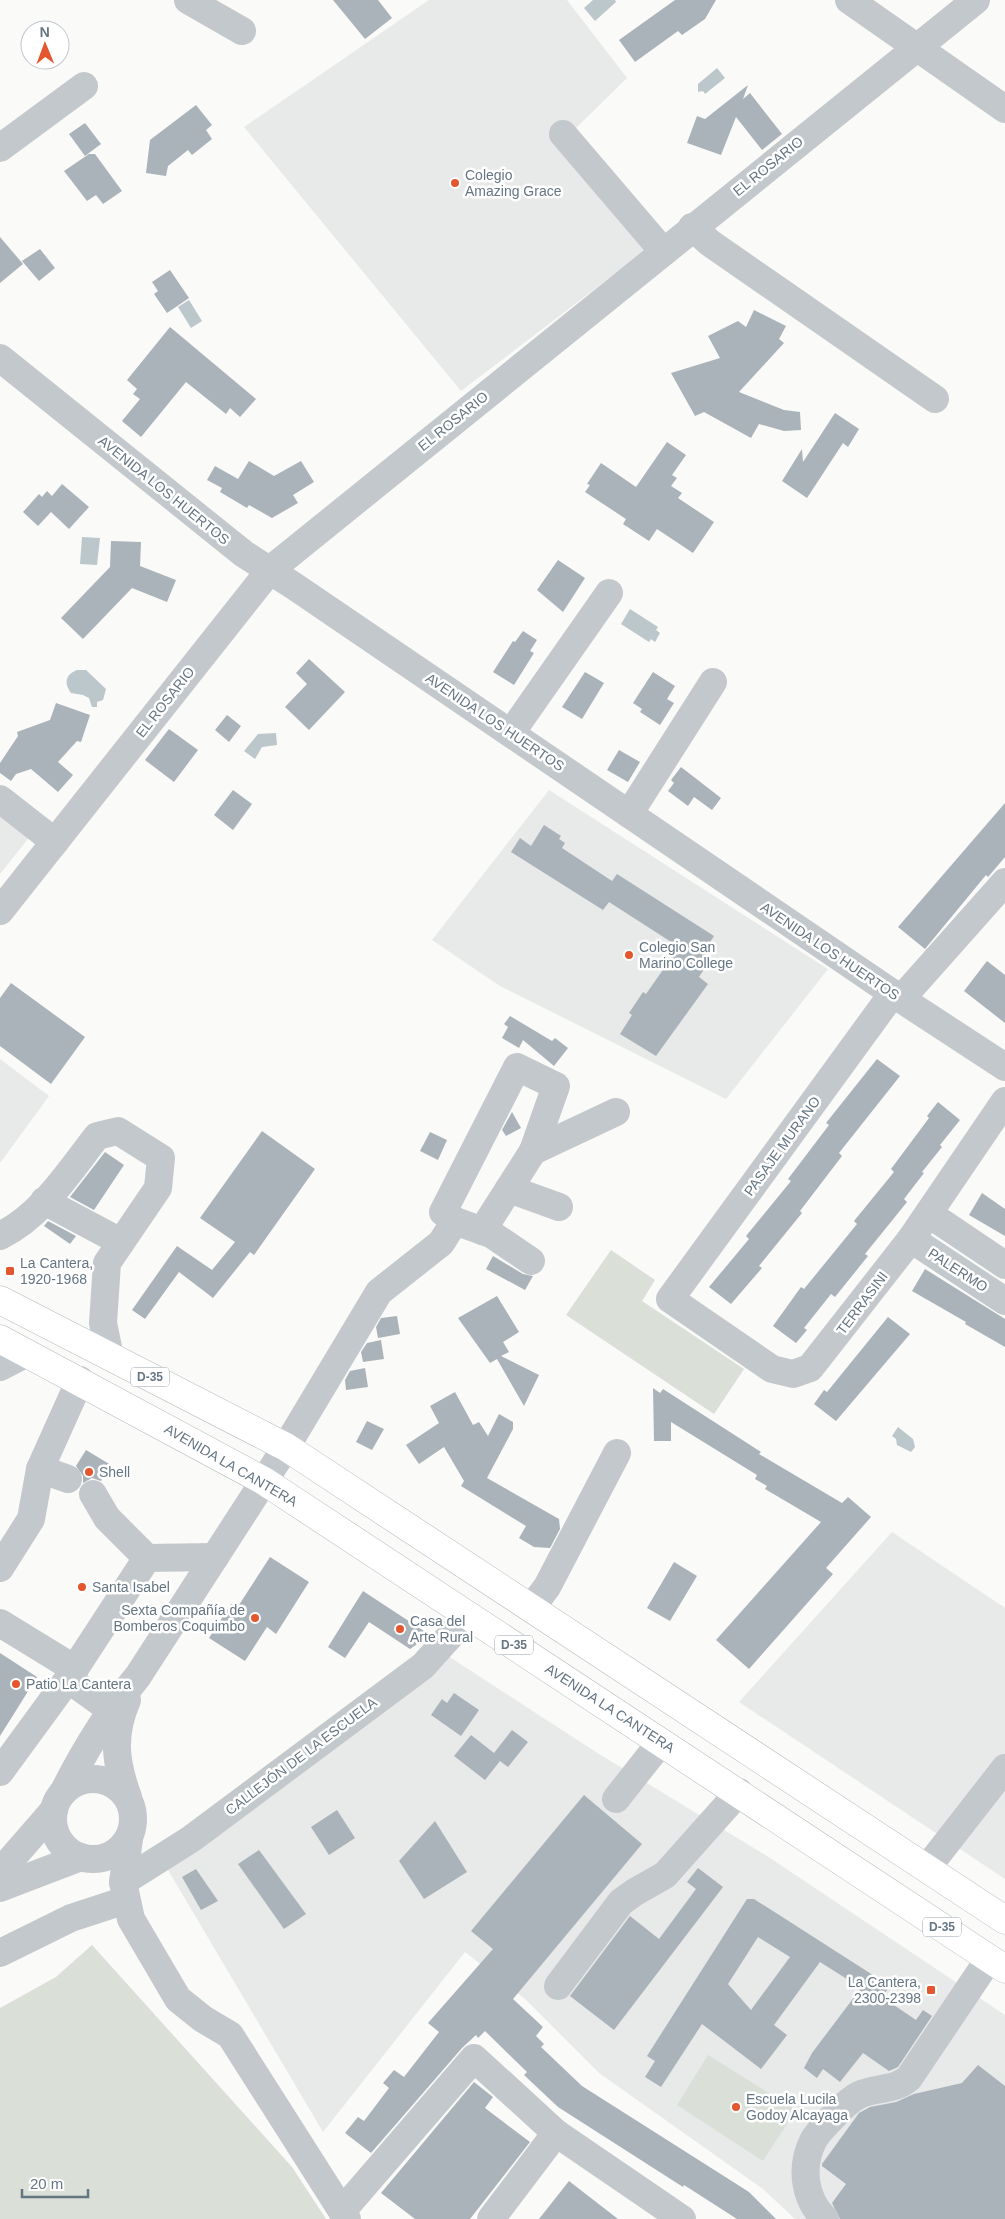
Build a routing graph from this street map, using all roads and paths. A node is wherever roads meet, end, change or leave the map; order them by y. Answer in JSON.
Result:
{"nodes":[{"id":1,"x":188,"y":0,"type":"edge"},
{"id":2,"x":848,"y":0,"type":"edge"},
{"id":3,"x":976,"y":0,"type":"edge"},
{"id":4,"x":242,"y":31,"type":"dead end"},
{"id":5,"x":917,"y":47,"type":"junction"},
{"id":6,"x":84,"y":86,"type":"dead end"},
{"id":7,"x":1005,"y":109,"type":"edge"},
{"id":8,"x":563,"y":134,"type":"dead end"},
{"id":9,"x":0,"y":148,"type":"edge"},
{"id":10,"x":692,"y":227,"type":"junction"},
{"id":11,"x":663,"y":251,"type":"junction"},
{"id":12,"x":0,"y":358,"type":"edge"},
{"id":13,"x":935,"y":400,"type":"dead end"},
{"id":14,"x":270,"y":570,"type":"junction"},
{"id":15,"x":609,"y":593,"type":"dead end"},
{"id":16,"x":713,"y":682,"type":"dead end"},
{"id":17,"x":511,"y":733,"type":"junction"},
{"id":18,"x":0,"y":799,"type":"edge"},
{"id":19,"x":629,"y":814,"type":"junction"},
{"id":20,"x":55,"y":842,"type":"junction"},
{"id":21,"x":1005,"y":882,"type":"edge"},
{"id":22,"x":0,"y":911,"type":"edge"},
{"id":23,"x":897,"y":996,"type":"junction"},
{"id":24,"x":1005,"y":1067,"type":"edge"},
{"id":25,"x":1005,"y":1101,"type":"edge"},
{"id":26,"x":616,"y":1112,"type":"dead end"},
{"id":27,"x":533,"y":1151,"type":"junction"},
{"id":28,"x":509,"y":1189,"type":"junction"},
{"id":29,"x":44,"y":1201,"type":"junction"},
{"id":30,"x":560,"y":1207,"type":"dead end"},
{"id":31,"x":929,"y":1214,"type":"junction"},
{"id":32,"x":455,"y":1221,"type":"junction"},
{"id":33,"x":482,"y":1231,"type":"junction"},
{"id":34,"x":0,"y":1236,"type":"edge"},
{"id":35,"x":911,"y":1239,"type":"junction"},
{"id":36,"x":121,"y":1242,"type":"junction"},
{"id":37,"x":531,"y":1261,"type":"dead end"},
{"id":38,"x":1005,"y":1266,"type":"edge"},
{"id":39,"x":670,"y":1299,"type":"joint"},
{"id":40,"x":0,"y":1300,"type":"edge"},
{"id":41,"x":1005,"y":1300,"type":"edge"},
{"id":42,"x":0,"y":1339,"type":"edge"},
{"id":43,"x":27,"y":1353,"type":"junction"},
{"id":44,"x":110,"y":1356,"type":"junction"},
{"id":45,"x":0,"y":1367,"type":"edge"},
{"id":46,"x":80,"y":1380,"type":"junction"},
{"id":47,"x":286,"y":1448,"type":"junction"},
{"id":48,"x":617,"y":1453,"type":"dead end"},
{"id":49,"x":40,"y":1468,"type":"junction"},
{"id":50,"x":68,"y":1479,"type":"dead end"},
{"id":51,"x":264,"y":1481,"type":"junction"},
{"id":52,"x":93,"y":1494,"type":"dead end"},
{"id":53,"x":215,"y":1557,"type":"junction"},
{"id":54,"x":148,"y":1558,"type":"junction"},
{"id":55,"x":0,"y":1568,"type":"edge"},
{"id":56,"x":531,"y":1608,"type":"junction"},
{"id":57,"x":468,"y":1616,"type":"junction"},
{"id":58,"x":0,"y":1623,"type":"edge"},
{"id":59,"x":71,"y":1674,"type":"junction"},
{"id":60,"x":138,"y":1676,"type":"junction"},
{"id":61,"x":110,"y":1709,"type":"junction"},
{"id":62,"x":661,"y":1742,"type":"junction"},
{"id":63,"x":1005,"y":1768,"type":"edge"},
{"id":64,"x":0,"y":1772,"type":"edge"},
{"id":65,"x":739,"y":1792,"type":"junction"},
{"id":66,"x":128,"y":1797,"type":"junction"},
{"id":67,"x":616,"y":1799,"type":"dead end"},
{"id":68,"x":59,"y":1801,"type":"junction"},
{"id":69,"x":129,"y":1839,"type":"junction"},
{"id":70,"x":89,"y":1858,"type":"junction"},
{"id":71,"x":927,"y":1868,"type":"junction"},
{"id":72,"x":0,"y":1872,"type":"edge"},
{"id":73,"x":0,"y":1888,"type":"edge"},
{"id":74,"x":124,"y":1891,"type":"junction"},
{"id":75,"x":1005,"y":1920,"type":"edge"},
{"id":76,"x":0,"y":1953,"type":"edge"},
{"id":77,"x":997,"y":1964,"type":"edge"},
{"id":78,"x":558,"y":1986,"type":"dead end"},
{"id":79,"x":556,"y":2133,"type":"junction"},
{"id":80,"x":344,"y":2215,"type":"edge"},
{"id":81,"x":674,"y":2217,"type":"edge"},
{"id":82,"x":492,"y":2219,"type":"edge"},
{"id":83,"x":825,"y":2219,"type":"edge"}],
"edges":[{"from":1,"to":4,"type":"street"},
{"from":2,"to":5,"type":"street"},
{"from":3,"to":5,"type":"street","name":"EL ROSARIO"},
{"from":5,"to":7,"type":"street"},
{"from":5,"to":10,"type":"street","name":"EL ROSARIO"},
{"from":6,"to":9,"type":"street"},
{"from":8,"to":11,"type":"street"},
{"from":10,"to":11,"type":"street","name":"EL ROSARIO"},
{"from":10,"to":13,"type":"street"},
{"from":11,"to":14,"type":"street","name":"EL ROSARIO"},
{"from":12,"to":14,"type":"street","name":"AVENIDA LOS HUERTOS"},
{"from":14,"to":17,"type":"street","name":"AVENIDA LOS HUERTOS"},
{"from":14,"to":20,"type":"street","name":"EL ROSARIO"},
{"from":15,"to":17,"type":"street"},
{"from":16,"to":19,"type":"street"},
{"from":17,"to":19,"type":"street","name":"AVENIDA LOS HUERTOS"},
{"from":18,"to":20,"type":"street"},
{"from":19,"to":23,"type":"street","name":"AVENIDA LOS HUERTOS"},
{"from":20,"to":22,"type":"street","name":"EL ROSARIO"},
{"from":21,"to":23,"type":"street","name":"PASAJE MURANO"},
{"from":23,"to":24,"type":"street","name":"AVENIDA LOS HUERTOS"},
{"from":23,"to":39,"type":"street","name":"PASAJE MURANO"},
{"from":25,"to":31,"type":"street","name":"TERRASINI"},
{"from":26,"to":27,"type":"street"},
{"from":27,"to":28,"type":"street"},
{"from":27,"to":32,"type":"street"},
{"from":28,"to":30,"type":"street"},
{"from":28,"to":33,"type":"street"},
{"from":29,"to":34,"type":"street"},
{"from":29,"to":36,"type":"street"},
{"from":29,"to":36,"type":"street"},
{"from":31,"to":35,"type":"street","name":"TERRASINI"},
{"from":31,"to":38,"type":"street"},
{"from":32,"to":33,"type":"street"},
{"from":32,"to":47,"type":"street"},
{"from":33,"to":37,"type":"street"},
{"from":35,"to":39,"type":"street","name":"TERRASINI"},
{"from":35,"to":41,"type":"street","name":"PALERMO"},
{"from":36,"to":44,"type":"street"},
{"from":40,"to":44,"type":"highway","number":"D-35"},
{"from":42,"to":43,"type":"highway","name":"AVENIDA LA CANTERA","number":"D-35"},
{"from":43,"to":45,"type":"street"},
{"from":43,"to":46,"type":"highway","name":"AVENIDA LA CANTERA","number":"D-35"},
{"from":44,"to":47,"type":"highway","number":"D-35"},
{"from":46,"to":49,"type":"street"},
{"from":46,"to":51,"type":"highway","name":"AVENIDA LA CANTERA","number":"D-35"},
{"from":47,"to":51,"type":"street"},
{"from":47,"to":56,"type":"highway","number":"D-35"},
{"from":48,"to":56,"type":"street"},
{"from":49,"to":50,"type":"street"},
{"from":49,"to":55,"type":"street"},
{"from":51,"to":53,"type":"street"},
{"from":51,"to":57,"type":"highway","name":"AVENIDA LA CANTERA","number":"D-35"},
{"from":52,"to":54,"type":"street"},
{"from":53,"to":54,"type":"street"},
{"from":53,"to":60,"type":"street"},
{"from":54,"to":59,"type":"street"},
{"from":56,"to":71,"type":"highway","number":"D-35"},
{"from":57,"to":62,"type":"highway","name":"AVENIDA LA CANTERA","number":"D-35"},
{"from":57,"to":74,"type":"street","name":"CALLEJÓN DE LA ESCUELA"},
{"from":58,"to":59,"type":"street"},
{"from":59,"to":61,"type":"street"},
{"from":59,"to":64,"type":"street"},
{"from":60,"to":61,"type":"street"},
{"from":60,"to":66,"type":"street"},
{"from":61,"to":68,"type":"street"},
{"from":62,"to":65,"type":"highway","name":"AVENIDA LA CANTERA","number":"D-35"},
{"from":62,"to":67,"type":"street"},
{"from":63,"to":71,"type":"street"},
{"from":65,"to":77,"type":"highway","name":"AVENIDA LA CANTERA","number":"D-35"},
{"from":65,"to":78,"type":"street"},
{"from":66,"to":68,"type":"street"},
{"from":66,"to":69,"type":"street"},
{"from":68,"to":70,"type":"street"},
{"from":68,"to":72,"type":"street"},
{"from":69,"to":70,"type":"street"},
{"from":69,"to":74,"type":"street"},
{"from":70,"to":73,"type":"street"},
{"from":70,"to":74,"type":"street"},
{"from":71,"to":75,"type":"highway","number":"D-35"},
{"from":74,"to":76,"type":"street","name":"CALLEJÓN DE LA ESCUELA"},
{"from":74,"to":80,"type":"street"},
{"from":77,"to":83,"type":"street"},
{"from":79,"to":80,"type":"street"},
{"from":79,"to":81,"type":"street"},
{"from":79,"to":82,"type":"street"}]}
